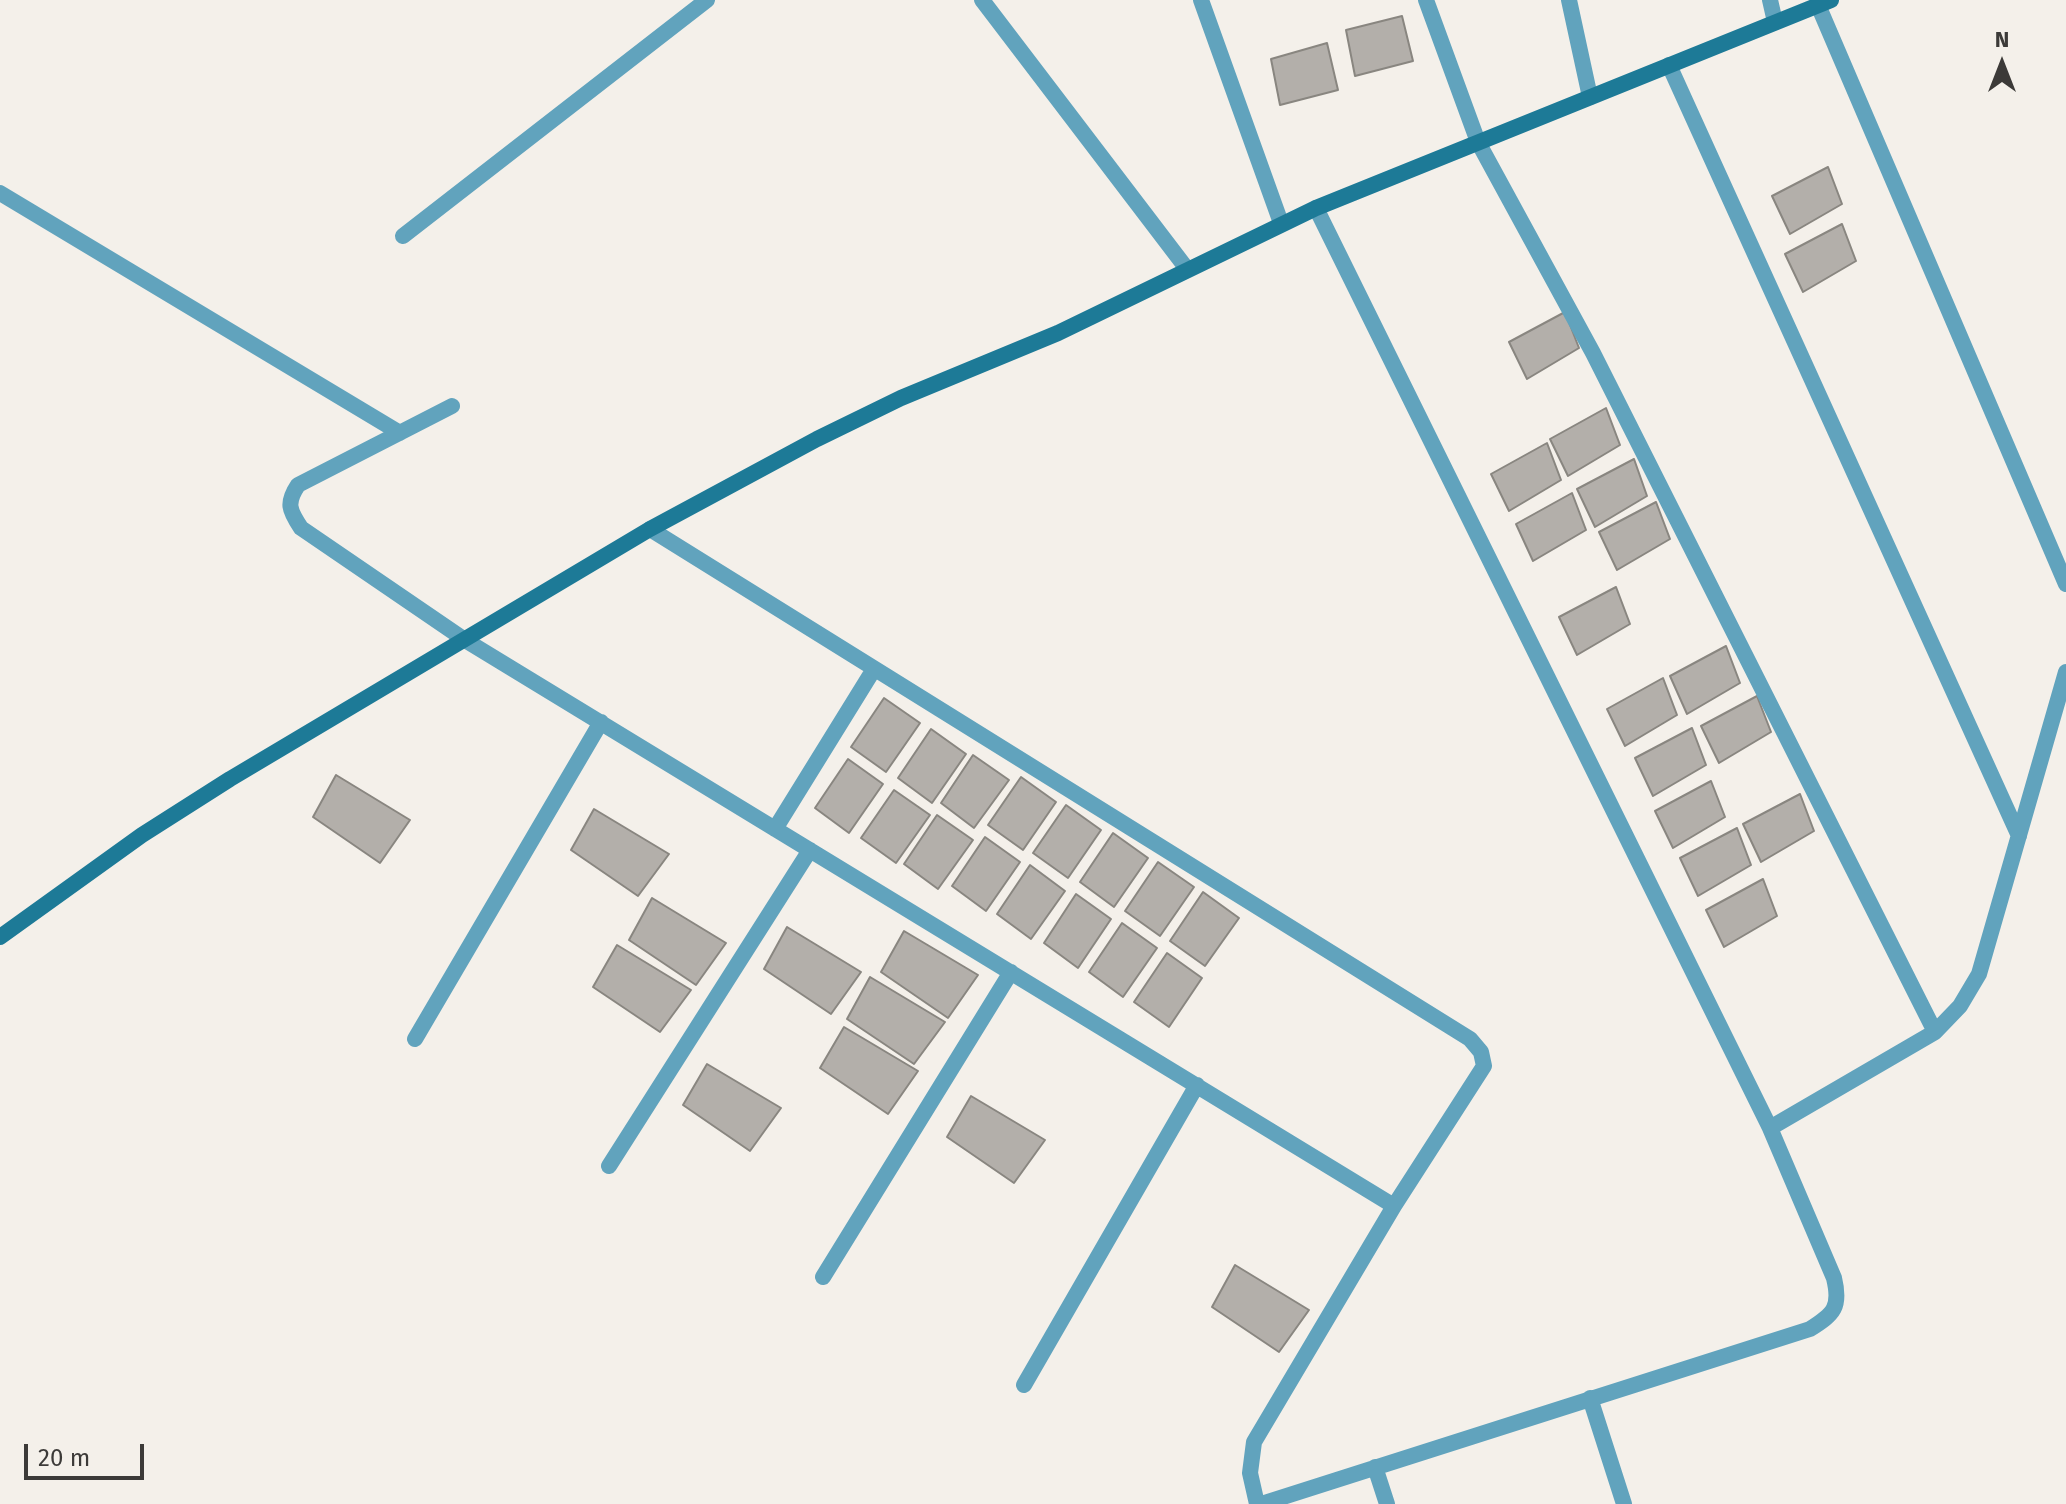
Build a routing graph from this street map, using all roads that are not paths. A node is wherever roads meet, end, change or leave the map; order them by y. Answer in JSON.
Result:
{"nodes":[{"id":1,"x":707,"y":0,"type":"edge"},
{"id":2,"x":982,"y":0,"type":"edge"},
{"id":3,"x":1201,"y":0,"type":"edge"},
{"id":4,"x":1426,"y":0,"type":"edge"},
{"id":5,"x":1569,"y":0,"type":"edge"},
{"id":6,"x":1770,"y":0,"type":"edge"},
{"id":7,"x":1824,"y":3,"type":"edge"},
{"id":8,"x":1775,"y":22,"type":"junction"},
{"id":9,"x":1669,"y":65,"type":"junction"},
{"id":10,"x":1590,"y":97,"type":"junction"},
{"id":11,"x":1478,"y":142,"type":"junction"},
{"id":12,"x":0,"y":193,"type":"edge"},
{"id":13,"x":1316,"y":208,"type":"junction"},
{"id":14,"x":1281,"y":223,"type":"junction"},
{"id":15,"x":403,"y":236,"type":"dead end"},
{"id":16,"x":1187,"y":269,"type":"junction"},
{"id":17,"x":452,"y":406,"type":"dead end"},
{"id":18,"x":400,"y":433,"type":"junction"},
{"id":19,"x":650,"y":529,"type":"junction"},
{"id":20,"x":2066,"y":584,"type":"edge"},
{"id":21,"x":465,"y":640,"type":"junction"},
{"id":22,"x":874,"y":669,"type":"junction"},
{"id":23,"x":2066,"y":672,"type":"edge"},
{"id":24,"x":601,"y":722,"type":"junction"},
{"id":25,"x":775,"y":829,"type":"junction"},
{"id":26,"x":2019,"y":836,"type":"junction"},
{"id":27,"x":810,"y":850,"type":"junction"},
{"id":28,"x":0,"y":937,"type":"edge"},
{"id":29,"x":1011,"y":972,"type":"junction"},
{"id":30,"x":1935,"y":1032,"type":"junction"},
{"id":31,"x":415,"y":1039,"type":"dead end"},
{"id":32,"x":1197,"y":1085,"type":"junction"},
{"id":33,"x":1770,"y":1128,"type":"junction"},
{"id":34,"x":609,"y":1166,"type":"dead end"},
{"id":35,"x":1394,"y":1206,"type":"junction"},
{"id":36,"x":823,"y":1277,"type":"dead end"},
{"id":37,"x":1024,"y":1385,"type":"dead end"},
{"id":38,"x":1590,"y":1398,"type":"junction"},
{"id":39,"x":1375,"y":1467,"type":"junction"},
{"id":40,"x":1259,"y":1504,"type":"edge"},
{"id":41,"x":1387,"y":1504,"type":"edge"},
{"id":42,"x":1624,"y":1504,"type":"edge"}],
"edges":[{"from":1,"to":15,"type":"street"},
{"from":2,"to":16,"type":"street"},
{"from":3,"to":14,"type":"street"},
{"from":4,"to":11,"type":"street"},
{"from":5,"to":10,"type":"street"},
{"from":6,"to":8,"type":"street"},
{"from":7,"to":8,"type":"street"},
{"from":7,"to":20,"type":"street"},
{"from":8,"to":9,"type":"street"},
{"from":9,"to":10,"type":"street"},
{"from":9,"to":26,"type":"street"},
{"from":10,"to":11,"type":"street"},
{"from":11,"to":13,"type":"street"},
{"from":11,"to":30,"type":"street"},
{"from":12,"to":18,"type":"street"},
{"from":13,"to":14,"type":"street"},
{"from":13,"to":33,"type":"street"},
{"from":14,"to":16,"type":"street"},
{"from":16,"to":19,"type":"street"},
{"from":17,"to":18,"type":"street"},
{"from":18,"to":21,"type":"street"},
{"from":19,"to":21,"type":"street"},
{"from":19,"to":22,"type":"street"},
{"from":21,"to":24,"type":"street"},
{"from":21,"to":28,"type":"street"},
{"from":22,"to":25,"type":"street"},
{"from":22,"to":35,"type":"street"},
{"from":23,"to":26,"type":"street"},
{"from":24,"to":25,"type":"street"},
{"from":24,"to":31,"type":"street"},
{"from":25,"to":27,"type":"street"},
{"from":26,"to":30,"type":"street"},
{"from":27,"to":29,"type":"street"},
{"from":27,"to":34,"type":"street"},
{"from":29,"to":32,"type":"street"},
{"from":29,"to":36,"type":"street"},
{"from":30,"to":33,"type":"street"},
{"from":32,"to":35,"type":"street"},
{"from":32,"to":37,"type":"street"},
{"from":33,"to":38,"type":"street"},
{"from":35,"to":40,"type":"street"},
{"from":38,"to":39,"type":"street"},
{"from":38,"to":42,"type":"street"},
{"from":39,"to":40,"type":"street"},
{"from":39,"to":41,"type":"street"}]}
